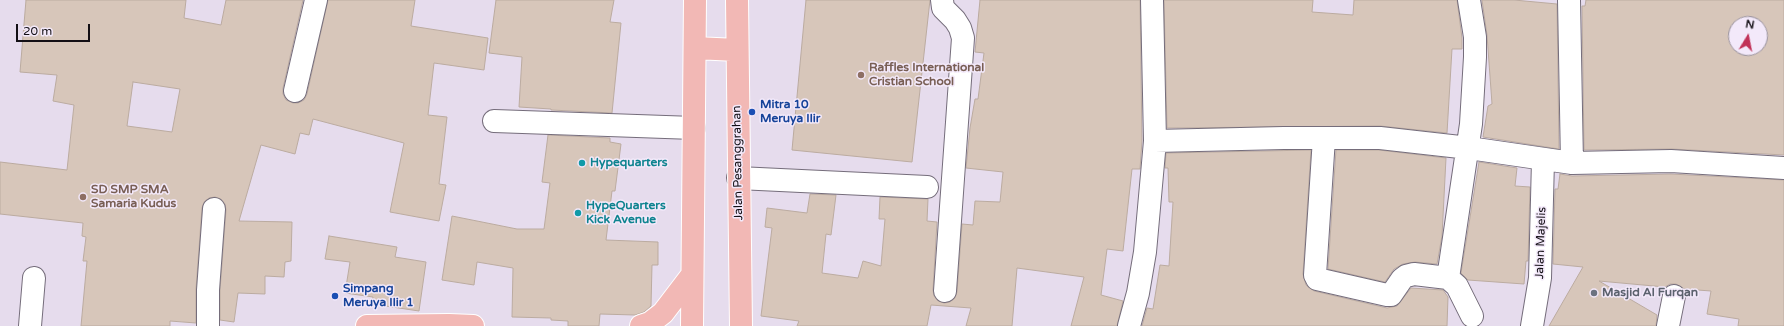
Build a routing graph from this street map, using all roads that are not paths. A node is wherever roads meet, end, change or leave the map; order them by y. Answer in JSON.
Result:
{"nodes":[{"id":1,"x":316,"y":0,"type":"edge"},
{"id":2,"x":695,"y":0,"type":"edge"},
{"id":3,"x":737,"y":0,"type":"edge"},
{"id":4,"x":942,"y":0,"type":"edge"},
{"id":5,"x":1152,"y":0,"type":"edge"},
{"id":6,"x":1469,"y":0,"type":"edge"},
{"id":7,"x":1569,"y":0,"type":"edge"},
{"id":8,"x":695,"y":48,"type":"junction"},
{"id":9,"x":737,"y":50,"type":"junction"},
{"id":10,"x":295,"y":91,"type":"dead end"},
{"id":11,"x":494,"y":121,"type":"dead end"},
{"id":12,"x":694,"y":128,"type":"junction"},
{"id":13,"x":1324,"y":138,"type":"junction"},
{"id":14,"x":1155,"y":142,"type":"junction"},
{"id":15,"x":1469,"y":148,"type":"junction"},
{"id":16,"x":1543,"y":160,"type":"junction"},
{"id":17,"x":1572,"y":164,"type":"junction"},
{"id":18,"x":1784,"y":168,"type":"edge"},
{"id":19,"x":738,"y":178,"type":"junction"},
{"id":20,"x":927,"y":187,"type":"dead end"},
{"id":21,"x":214,"y":209,"type":"dead end"},
{"id":22,"x":692,"y":276,"type":"junction"},
{"id":23,"x":34,"y":278,"type":"dead end"},
{"id":24,"x":1448,"y":278,"type":"junction"},
{"id":25,"x":945,"y":291,"type":"dead end"},
{"id":26,"x":1674,"y":296,"type":"dead end"},
{"id":27,"x":1472,"y":316,"type":"dead end"},
{"id":28,"x":741,"y":325,"type":"edge"},
{"id":29,"x":30,"y":326,"type":"edge"},
{"id":30,"x":208,"y":326,"type":"edge"},
{"id":31,"x":367,"y":326,"type":"edge"},
{"id":32,"x":473,"y":326,"type":"edge"},
{"id":33,"x":641,"y":326,"type":"edge"},
{"id":34,"x":692,"y":326,"type":"edge"},
{"id":35,"x":1129,"y":326,"type":"edge"},
{"id":36,"x":1532,"y":326,"type":"edge"},
{"id":37,"x":1668,"y":326,"type":"edge"}],
"edges":[{"from":1,"to":10,"type":"street"},
{"from":2,"to":8,"type":"main road"},
{"from":3,"to":9,"type":"main road","name":"Jalan Pesanggrahan"},
{"from":4,"to":25,"type":"street"},
{"from":5,"to":14,"type":"street"},
{"from":6,"to":15,"type":"street"},
{"from":7,"to":17,"type":"street"},
{"from":8,"to":9,"type":"main road"},
{"from":8,"to":12,"type":"main road"},
{"from":9,"to":19,"type":"main road","name":"Jalan Pesanggrahan"},
{"from":11,"to":12,"type":"street"},
{"from":12,"to":22,"type":"main road"},
{"from":13,"to":14,"type":"street"},
{"from":13,"to":15,"type":"street"},
{"from":13,"to":24,"type":"street"},
{"from":14,"to":35,"type":"street"},
{"from":15,"to":16,"type":"street"},
{"from":15,"to":24,"type":"street"},
{"from":16,"to":17,"type":"street"},
{"from":16,"to":36,"type":"street","name":"Jalan Majelis"},
{"from":17,"to":18,"type":"street"},
{"from":19,"to":20,"type":"street"},
{"from":19,"to":28,"type":"main road","name":"Jalan Pesanggrahan"},
{"from":21,"to":30,"type":"street"},
{"from":22,"to":33,"type":"main road"},
{"from":22,"to":34,"type":"main road"},
{"from":23,"to":29,"type":"street"},
{"from":24,"to":27,"type":"street"},
{"from":26,"to":37,"type":"street"},
{"from":31,"to":32,"type":"main road"}]}
